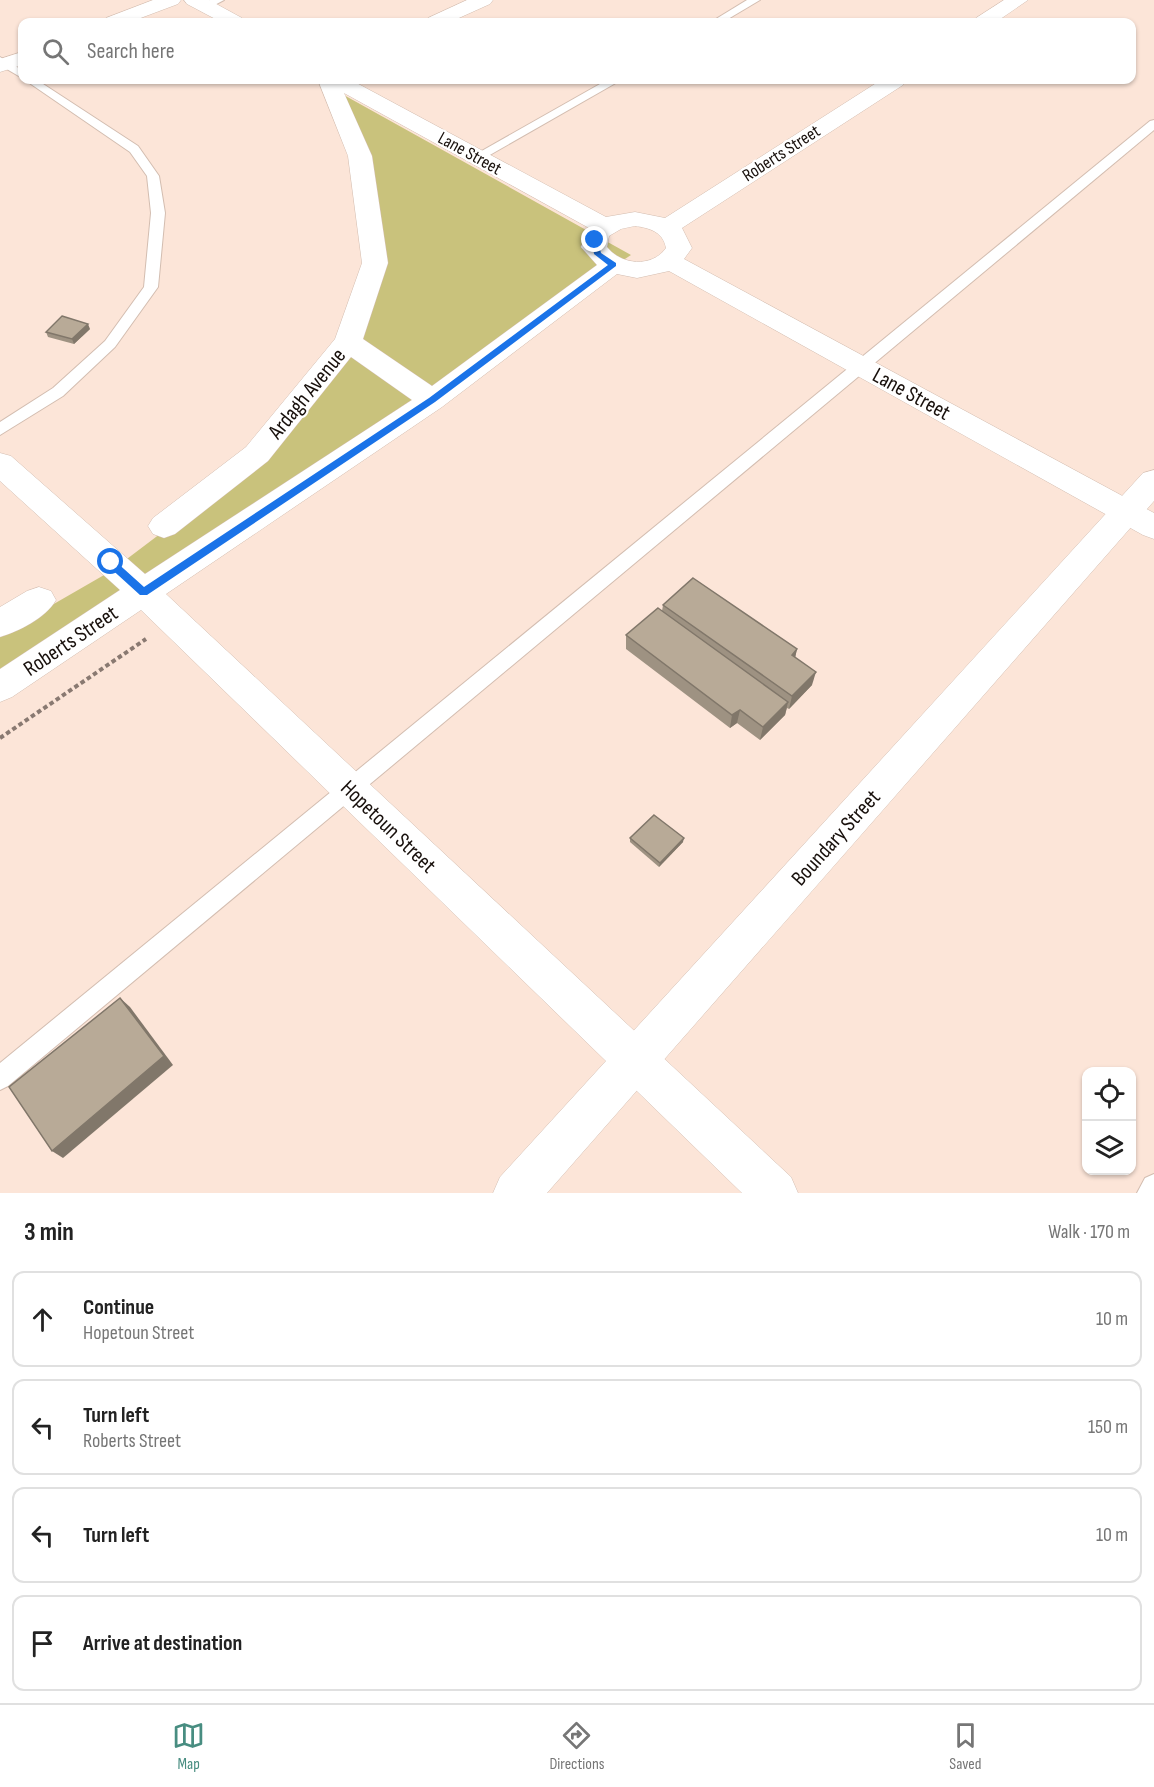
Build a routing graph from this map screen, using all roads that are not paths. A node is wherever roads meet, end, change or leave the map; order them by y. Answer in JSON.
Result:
{"nodes":[{"id":1,"x":171,"y":0,"type":"edge"},
{"id":2,"x":483,"y":0,"type":"edge"},
{"id":3,"x":755,"y":0,"type":"edge"},
{"id":4,"x":1018,"y":0,"type":"edge"},
{"id":5,"x":206,"y":2,"type":"edge"},
{"id":6,"x":124,"y":18,"type":"edge"},
{"id":7,"x":229,"y":18,"type":"edge"},
{"id":8,"x":444,"y":18,"type":"edge"},
{"id":9,"x":723,"y":18,"type":"edge"},
{"id":10,"x":989,"y":18,"type":"edge"},
{"id":11,"x":36,"y":84,"type":"edge"},
{"id":12,"x":330,"y":84,"type":"edge"},
{"id":13,"x":343,"y":84,"type":"edge"},
{"id":14,"x":608,"y":84,"type":"edge"},
{"id":15,"x":889,"y":84,"type":"edge"},
{"id":16,"x":1154,"y":124,"type":"edge"},
{"id":17,"x":477,"y":157,"type":"junction"},
{"id":18,"x":605,"y":227,"type":"junction"},
{"id":19,"x":667,"y":227,"type":"junction"},
{"id":20,"x":669,"y":261,"type":"junction"},
{"id":21,"x":613,"y":265,"type":"junction"},
{"id":22,"x":348,"y":342,"type":"junction"},
{"id":23,"x":864,"y":366,"type":"junction"},
{"id":24,"x":432,"y":400,"type":"junction"},
{"id":25,"x":0,"y":429,"type":"edge"},
{"id":26,"x":0,"y":464,"type":"edge"},
{"id":27,"x":1154,"y":482,"type":"edge"},
{"id":28,"x":1141,"y":519,"type":"edge"},
{"id":29,"x":164,"y":526,"type":"dead end"},
{"id":30,"x":143,"y":592,"type":"junction"},
{"id":31,"x":39,"y":600,"type":"dead end"},
{"id":32,"x":0,"y":624,"type":"edge"},
{"id":33,"x":0,"y":687,"type":"edge"},
{"id":34,"x":350,"y":789,"type":"junction"},
{"id":35,"x":634,"y":1059,"type":"junction"},
{"id":36,"x":0,"y":1078,"type":"edge"},
{"id":37,"x":1154,"y":1187,"type":"edge"},
{"id":38,"x":516,"y":1193,"type":"edge"},
{"id":39,"x":775,"y":1193,"type":"edge"},
{"id":40,"x":1150,"y":1193,"type":"edge"}],
"edges":[{"from":1,"to":6,"type":"street"},
{"from":2,"to":8,"type":"street"},
{"from":3,"to":9,"type":"lane"},
{"from":4,"to":10,"type":"street"},
{"from":5,"to":7,"type":"street"},
{"from":11,"to":25,"type":"lane"},
{"from":12,"to":22,"type":"street","name":"Ardagh Avenue"},
{"from":13,"to":17,"type":"street","name":"Lane Street"},
{"from":14,"to":17,"type":"lane"},
{"from":15,"to":19,"type":"street","name":"Roberts Street"},
{"from":16,"to":23,"type":"lane"},
{"from":17,"to":18,"type":"street","name":"Lane Street"},
{"from":18,"to":19,"type":"street"},
{"from":18,"to":21,"type":"street"},
{"from":19,"to":20,"type":"street"},
{"from":20,"to":21,"type":"street"},
{"from":20,"to":23,"type":"street","name":"Lane Street"},
{"from":21,"to":24,"type":"street","name":"Roberts Street"},
{"from":22,"to":24,"type":"street"},
{"from":22,"to":29,"type":"street","name":"Ardagh Avenue"},
{"from":23,"to":28,"type":"street","name":"Lane Street"},
{"from":23,"to":34,"type":"lane"},
{"from":24,"to":30,"type":"street","name":"Roberts Street"},
{"from":26,"to":30,"type":"street","name":"Hopetoun Street"},
{"from":27,"to":28,"type":"street","name":"Boundary Street"},
{"from":28,"to":35,"type":"street","name":"Boundary Street"},
{"from":30,"to":33,"type":"street","name":"Roberts Street"},
{"from":30,"to":34,"type":"street","name":"Hopetoun Street"},
{"from":31,"to":32,"type":"street"},
{"from":34,"to":35,"type":"street","name":"Hopetoun Street"},
{"from":34,"to":36,"type":"lane"},
{"from":35,"to":38,"type":"street","name":"Boundary Street"},
{"from":35,"to":39,"type":"street","name":"Hopetoun Street"},
{"from":37,"to":40,"type":"lane"}]}
